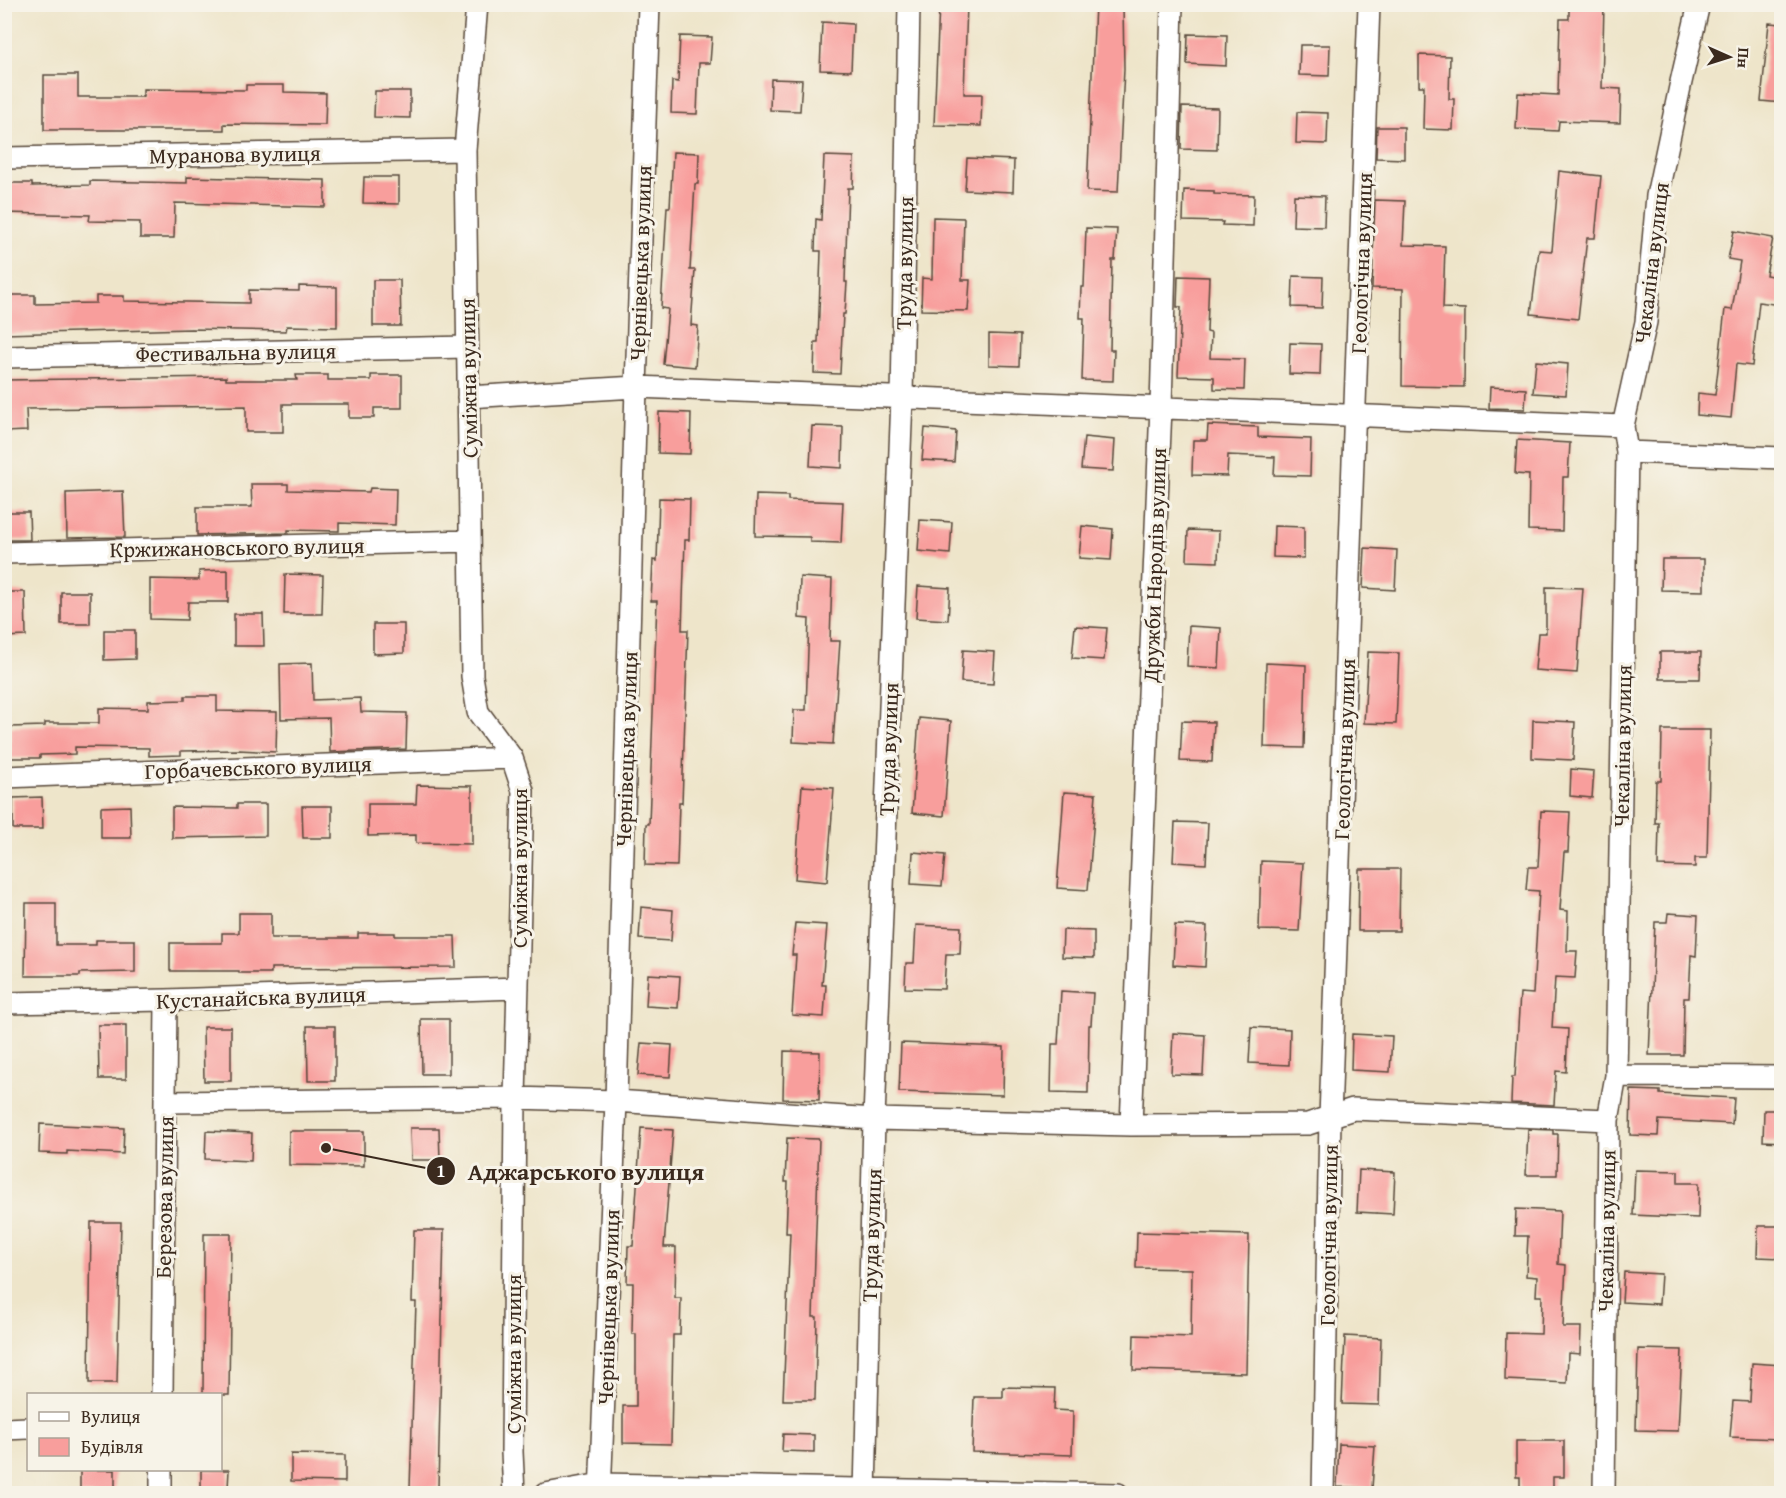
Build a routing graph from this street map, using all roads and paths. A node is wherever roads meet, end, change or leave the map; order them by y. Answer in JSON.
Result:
{"nodes":[{"id":1,"x":477,"y":4,"type":"edge"},
{"id":2,"x":649,"y":4,"type":"edge"},
{"id":3,"x":909,"y":4,"type":"edge"},
{"id":4,"x":1172,"y":4,"type":"edge"},
{"id":5,"x":1369,"y":4,"type":"edge"},
{"id":6,"x":1699,"y":4,"type":"edge"},
{"id":7,"x":465,"y":150,"type":"junction"},
{"id":8,"x":4,"y":158,"type":"edge"},
{"id":9,"x":467,"y":347,"type":"junction"},
{"id":10,"x":4,"y":357,"type":"edge"},
{"id":11,"x":636,"y":387,"type":"junction"},
{"id":12,"x":468,"y":397,"type":"junction"},
{"id":13,"x":902,"y":398,"type":"junction"},
{"id":14,"x":1161,"y":407,"type":"junction"},
{"id":15,"x":1356,"y":416,"type":"junction"},
{"id":16,"x":1623,"y":426,"type":"junction"},
{"id":17,"x":1627,"y":452,"type":"junction"},
{"id":18,"x":1782,"y":458,"type":"edge"},
{"id":19,"x":470,"y":541,"type":"junction"},
{"id":20,"x":4,"y":553,"type":"edge"},
{"id":21,"x":512,"y":758,"type":"junction"},
{"id":22,"x":4,"y":777,"type":"edge"},
{"id":23,"x":518,"y":988,"type":"junction"},
{"id":24,"x":166,"y":1000,"type":"junction"},
{"id":25,"x":4,"y":1003,"type":"edge"},
{"id":26,"x":1616,"y":1076,"type":"junction"},
{"id":27,"x":1782,"y":1077,"type":"edge"},
{"id":28,"x":515,"y":1098,"type":"junction"},
{"id":29,"x":616,"y":1101,"type":"junction"},
{"id":30,"x":165,"y":1102,"type":"junction"},
{"id":31,"x":1330,"y":1118,"type":"junction"},
{"id":32,"x":874,"y":1119,"type":"junction"},
{"id":33,"x":1608,"y":1120,"type":"junction"},
{"id":34,"x":1131,"y":1125,"type":"junction"},
{"id":35,"x":162,"y":1393,"type":"edge"},
{"id":36,"x":27,"y":1428,"type":"edge"},
{"id":37,"x":4,"y":1429,"type":"edge"},
{"id":38,"x":161,"y":1471,"type":"edge"},
{"id":39,"x":600,"y":1489,"type":"edge"},
{"id":40,"x":865,"y":1492,"type":"edge"},
{"id":41,"x":161,"y":1494,"type":"edge"},
{"id":42,"x":514,"y":1494,"type":"edge"},
{"id":43,"x":545,"y":1494,"type":"edge"},
{"id":44,"x":1118,"y":1494,"type":"edge"},
{"id":45,"x":1323,"y":1494,"type":"edge"},
{"id":46,"x":1604,"y":1494,"type":"edge"}],
"edges":[{"from":1,"to":7,"type":"street","name":"Суміжна вулиця"},
{"from":2,"to":11,"type":"street","name":"Чернівецька вулиця"},
{"from":3,"to":13,"type":"street","name":"Труда вулиця"},
{"from":4,"to":14,"type":"street","name":"Дружби Народів вулиця"},
{"from":5,"to":15,"type":"street","name":"Геологічна вулиця"},
{"from":6,"to":16,"type":"street","name":"Чекаліна вулиця"},
{"from":7,"to":8,"type":"street","name":"Муранова вулиця"},
{"from":7,"to":9,"type":"street","name":"Суміжна вулиця"},
{"from":9,"to":10,"type":"street","name":"Фестивальна вулиця"},
{"from":9,"to":12,"type":"street","name":"Суміжна вулиця"},
{"from":11,"to":12,"type":"street"},
{"from":11,"to":13,"type":"street"},
{"from":11,"to":29,"type":"street","name":"Чернівецька вулиця"},
{"from":12,"to":19,"type":"street","name":"Суміжна вулиця"},
{"from":13,"to":14,"type":"street"},
{"from":13,"to":32,"type":"street","name":"Труда вулиця"},
{"from":14,"to":15,"type":"street"},
{"from":14,"to":34,"type":"street","name":"Дружби Народів вулиця"},
{"from":15,"to":16,"type":"street"},
{"from":15,"to":31,"type":"street","name":"Геологічна вулиця"},
{"from":16,"to":17,"type":"street","name":"Чекаліна вулиця"},
{"from":17,"to":18,"type":"street"},
{"from":17,"to":26,"type":"street","name":"Чекаліна вулиця"},
{"from":19,"to":20,"type":"street","name":"Кржижановського вулиця"},
{"from":19,"to":21,"type":"street","name":"Суміжна вулиця"},
{"from":21,"to":22,"type":"street","name":"Горбачевського вулиця"},
{"from":21,"to":23,"type":"street","name":"Суміжна вулиця"},
{"from":23,"to":24,"type":"street","name":"Кустанайська вулиця"},
{"from":23,"to":28,"type":"street","name":"Суміжна вулиця"},
{"from":24,"to":25,"type":"street","name":"Кустанайська вулиця"},
{"from":24,"to":30,"type":"street","name":"Березова вулиця"},
{"from":26,"to":27,"type":"street"},
{"from":26,"to":33,"type":"street","name":"Чекаліна вулиця"},
{"from":28,"to":29,"type":"street"},
{"from":28,"to":30,"type":"street"},
{"from":28,"to":42,"type":"street","name":"Суміжна вулиця"},
{"from":29,"to":32,"type":"street"},
{"from":29,"to":39,"type":"street","name":"Чернівецька вулиця"},
{"from":30,"to":35,"type":"street","name":"Березова вулиця"},
{"from":31,"to":33,"type":"street"},
{"from":31,"to":34,"type":"street"},
{"from":31,"to":45,"type":"street","name":"Геологічна вулиця"},
{"from":32,"to":34,"type":"street"},
{"from":32,"to":40,"type":"street","name":"Труда вулиця"},
{"from":33,"to":46,"type":"street","name":"Чекаліна вулиця"},
{"from":36,"to":37,"type":"street"},
{"from":38,"to":41,"type":"street"},
{"from":39,"to":40,"type":"street"},
{"from":39,"to":43,"type":"street"},
{"from":40,"to":44,"type":"street"}]}
